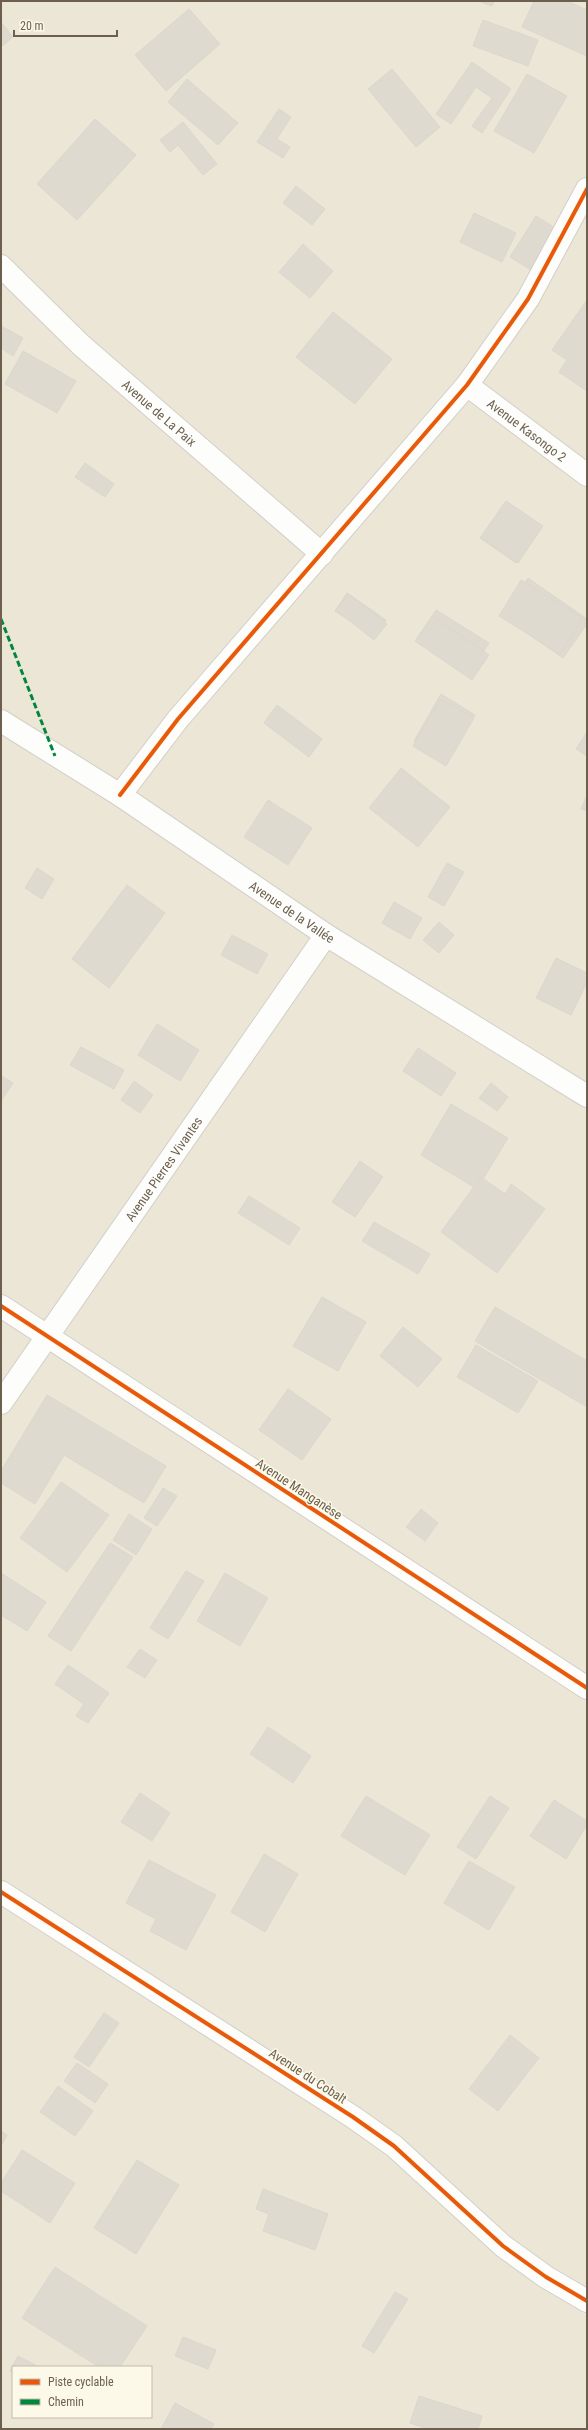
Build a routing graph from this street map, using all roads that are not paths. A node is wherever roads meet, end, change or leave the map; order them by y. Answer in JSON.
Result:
{"nodes":[{"id":1,"x":587,"y":190,"type":"edge"},
{"id":2,"x":1,"y":266,"type":"edge"},
{"id":3,"x":467,"y":385,"type":"junction"},
{"id":4,"x":587,"y":475,"type":"edge"},
{"id":5,"x":322,"y":554,"type":"junction"},
{"id":6,"x":1,"y":721,"type":"edge"},
{"id":7,"x":120,"y":795,"type":"junction"},
{"id":8,"x":326,"y":935,"type":"junction"},
{"id":9,"x":587,"y":1096,"type":"edge"},
{"id":10,"x":1,"y":1306,"type":"edge"},
{"id":11,"x":46,"y":1336,"type":"junction"},
{"id":12,"x":1,"y":1403,"type":"edge"},
{"id":13,"x":587,"y":1688,"type":"edge"},
{"id":14,"x":1,"y":1892,"type":"edge"},
{"id":15,"x":587,"y":2301,"type":"edge"}],
"edges":[{"from":1,"to":3,"type":"street"},
{"from":2,"to":5,"type":"street","name":"Avenue de La Paix"},
{"from":3,"to":4,"type":"street","name":"Avenue Kasongo 2"},
{"from":3,"to":5,"type":"street"},
{"from":5,"to":7,"type":"street"},
{"from":6,"to":7,"type":"street","name":"Avenue de la Vallée"},
{"from":7,"to":8,"type":"street","name":"Avenue de la Vallée"},
{"from":8,"to":9,"type":"street","name":"Avenue de la Vallée"},
{"from":8,"to":11,"type":"street","name":"Avenue Pierres Vivantes"},
{"from":10,"to":11,"type":"street","name":"Avenue Manganèse"},
{"from":11,"to":12,"type":"street","name":"Avenue Pierres Vivantes"},
{"from":11,"to":13,"type":"street","name":"Avenue Manganèse"},
{"from":14,"to":15,"type":"street","name":"Avenue du Cobalt"}]}
